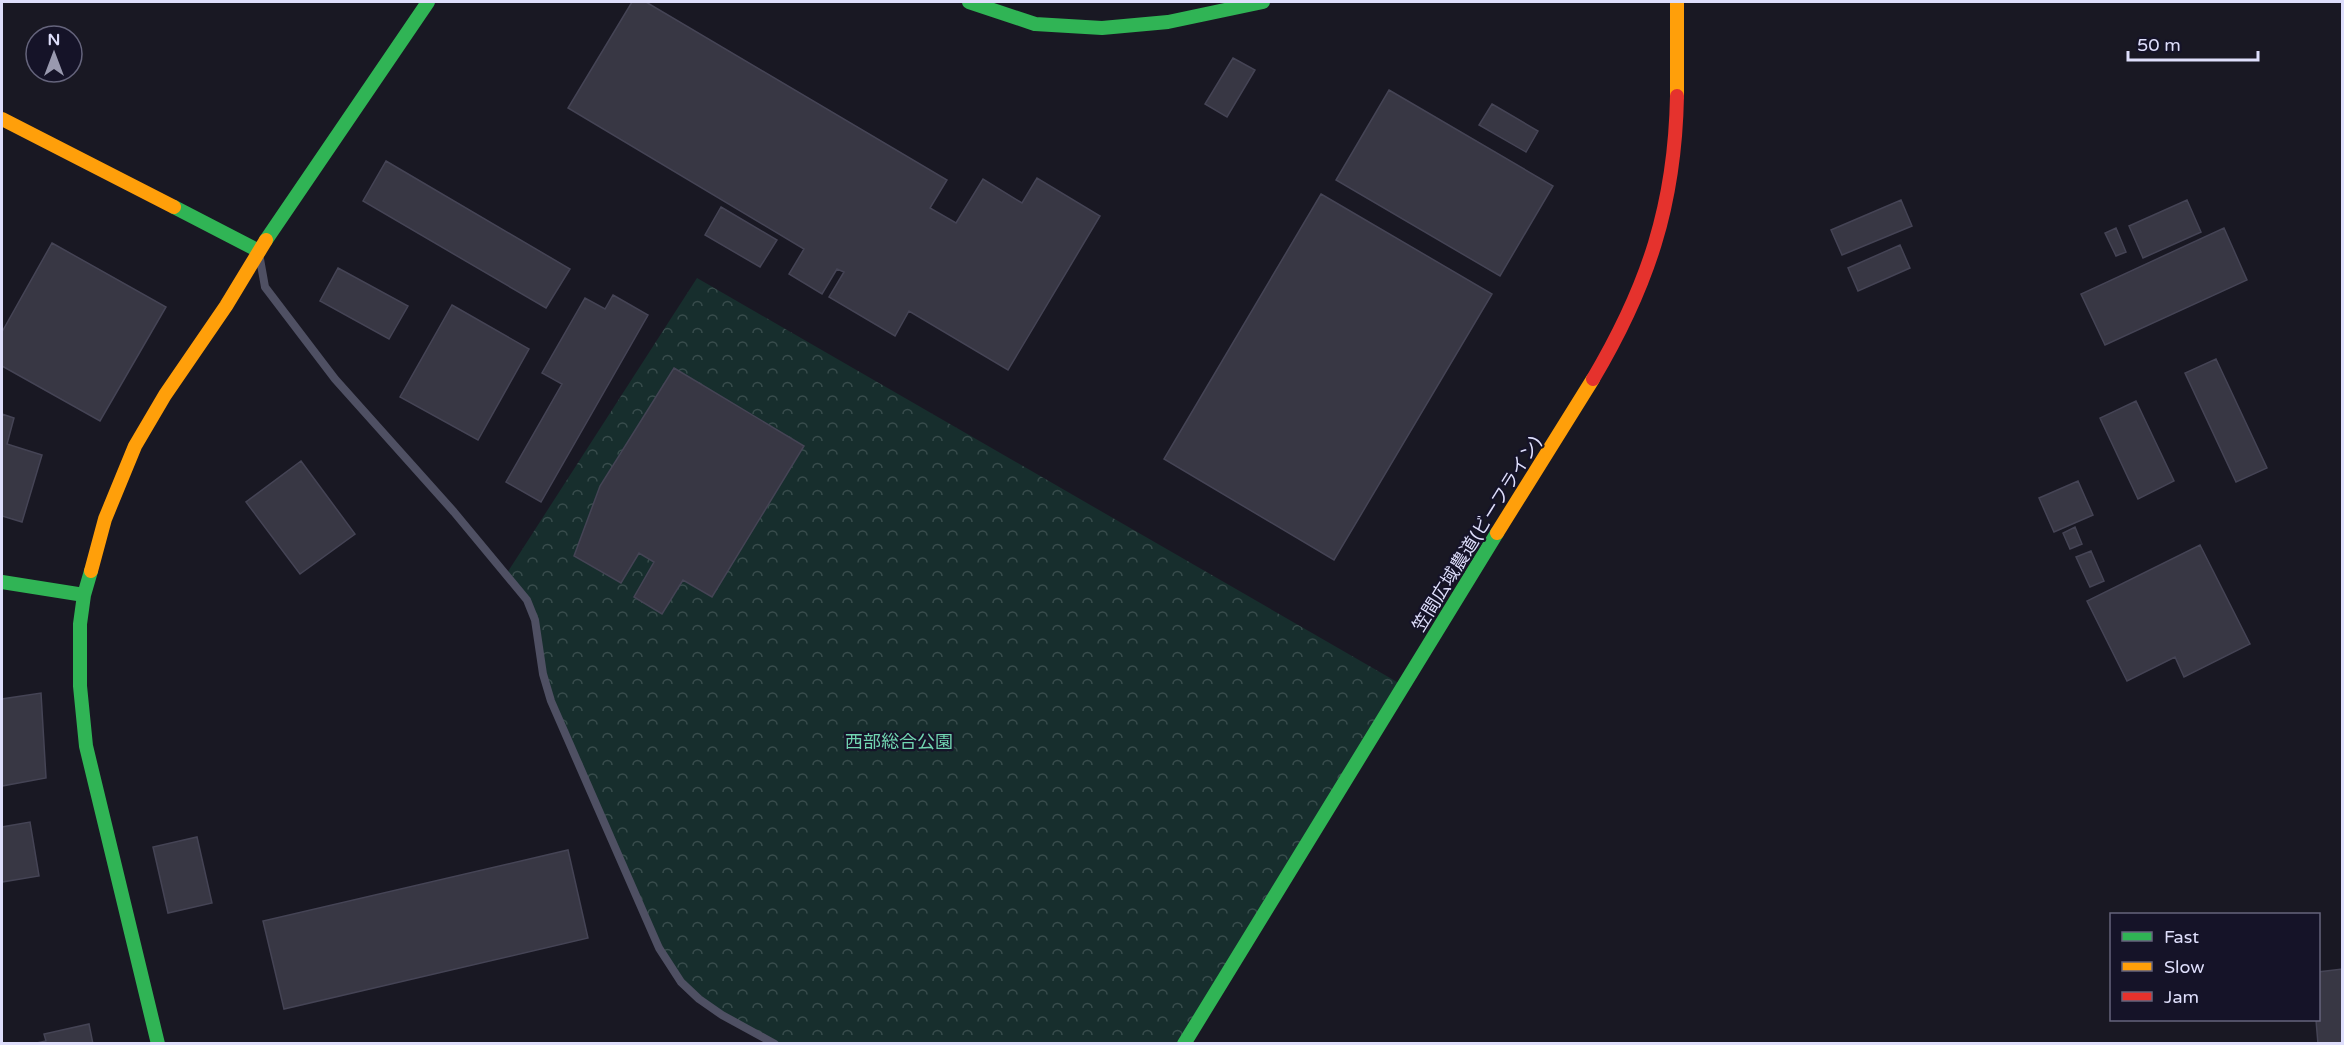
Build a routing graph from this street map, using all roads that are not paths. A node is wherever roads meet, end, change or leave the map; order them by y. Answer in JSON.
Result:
{"nodes":[{"id":1,"x":428,"y":2,"type":"edge"},
{"id":2,"x":969,"y":2,"type":"edge"},
{"id":3,"x":1263,"y":2,"type":"edge"},
{"id":4,"x":1677,"y":2,"type":"edge"},
{"id":5,"x":2,"y":119,"type":"edge"},
{"id":6,"x":259,"y":251,"type":"junction"},
{"id":7,"x":2,"y":582,"type":"edge"},
{"id":8,"x":84,"y":595,"type":"junction"},
{"id":9,"x":158,"y":1044,"type":"edge"},
{"id":10,"x":775,"y":1044,"type":"edge"},
{"id":11,"x":1184,"y":1044,"type":"edge"}],
"edges":[{"from":1,"to":6,"type":"street"},
{"from":2,"to":3,"type":"street"},
{"from":4,"to":11,"type":"street","name":"笠間広域農道(ビーフライン)"},
{"from":5,"to":6,"type":"street"},
{"from":6,"to":8,"type":"street"},
{"from":6,"to":10,"type":"lane"},
{"from":7,"to":8,"type":"street"},
{"from":8,"to":9,"type":"street"}]}
